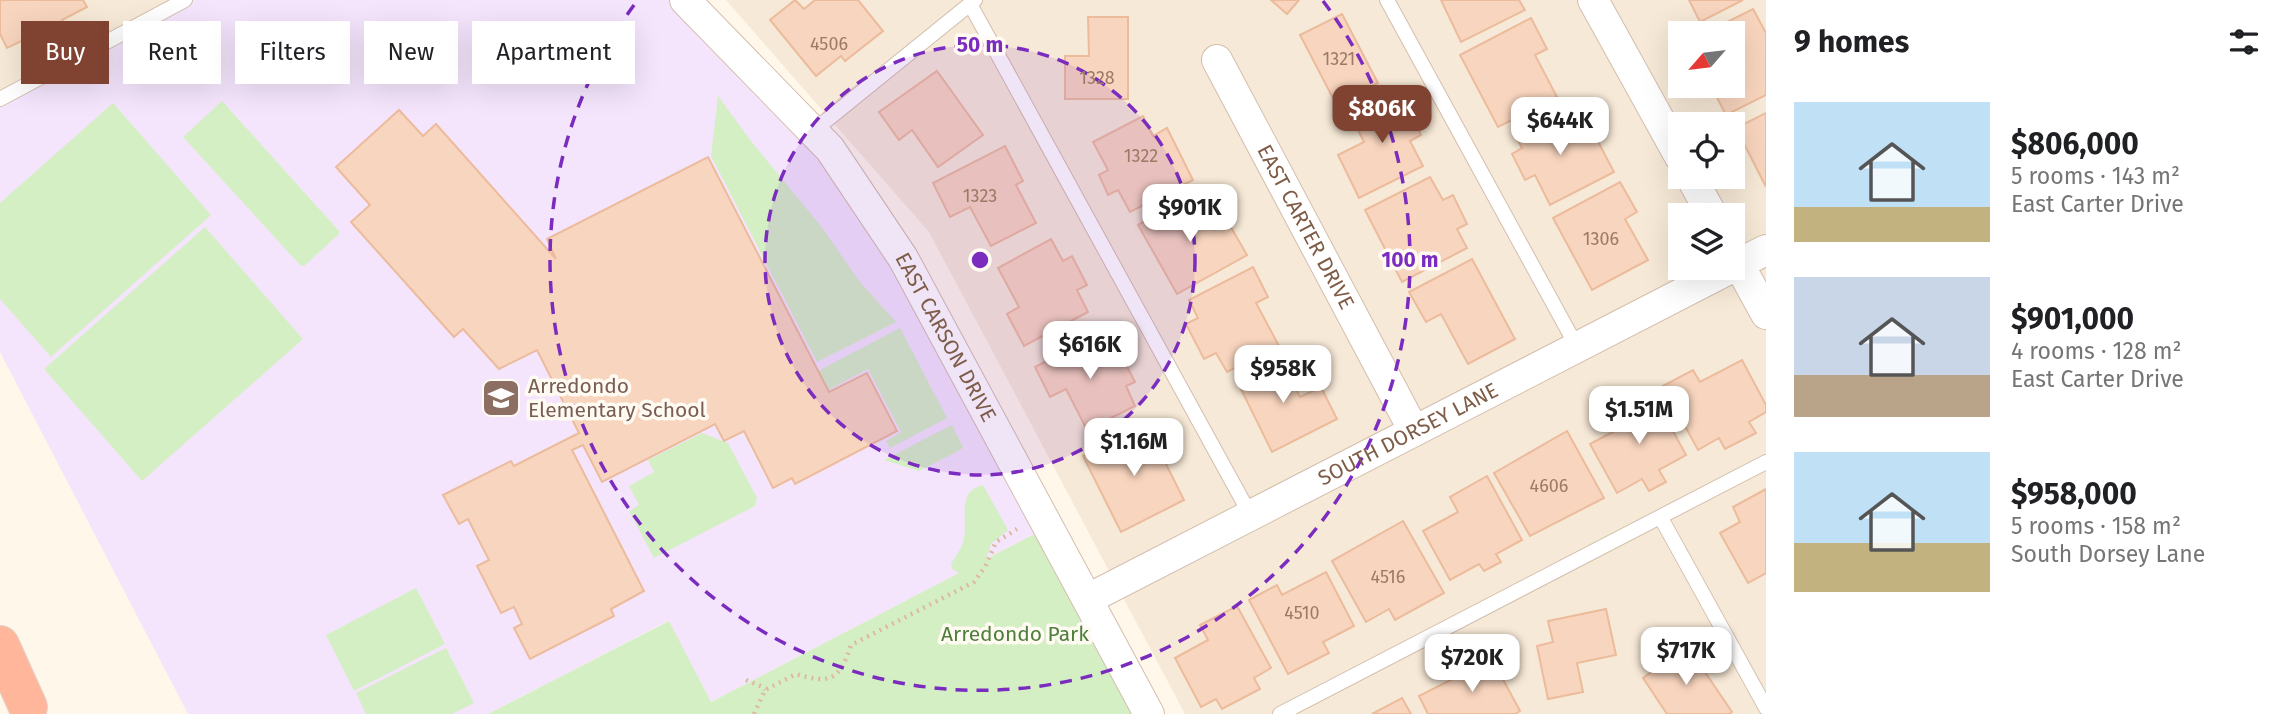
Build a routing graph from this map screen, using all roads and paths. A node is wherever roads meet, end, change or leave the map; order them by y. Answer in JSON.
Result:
{"nodes":[{"id":1,"x":185,"y":0,"type":"edge"},
{"id":2,"x":1387,"y":0,"type":"edge"},
{"id":3,"x":1593,"y":0,"type":"edge"},
{"id":4,"x":691,"y":2,"type":"edge"},
{"id":5,"x":972,"y":2,"type":"edge"},
{"id":6,"x":1217,"y":60,"type":"dead end"},
{"id":7,"x":0,"y":99,"type":"edge"},
{"id":8,"x":812,"y":132,"type":"junction"},
{"id":9,"x":1668,"y":135,"type":"edge"},
{"id":10,"x":1766,"y":250,"type":"edge"},
{"id":11,"x":1745,"y":258,"type":"edge"},
{"id":12,"x":1701,"y":280,"type":"edge"},
{"id":13,"x":1745,"y":280,"type":"edge"},
{"id":14,"x":1766,"y":314,"type":"edge"},
{"id":15,"x":1577,"y":347,"type":"junction"},
{"id":16,"x":1414,"y":431,"type":"junction"},
{"id":17,"x":1766,"y":462,"type":"edge"},
{"id":18,"x":1043,"y":516,"type":"junction"},
{"id":19,"x":1251,"y":516,"type":"junction"},
{"id":20,"x":1661,"y":518,"type":"junction"},
{"id":21,"x":1087,"y":599,"type":"junction"},
{"id":22,"x":0,"y":645,"type":"edge"},
{"id":23,"x":0,"y":656,"type":"edge"},
{"id":24,"x":746,"y":681,"type":"dead end"},
{"id":25,"x":765,"y":690,"type":"junction"},
{"id":26,"x":1766,"y":708,"type":"edge"},
{"id":27,"x":29,"y":711,"type":"edge"},
{"id":28,"x":754,"y":714,"type":"edge"},
{"id":29,"x":1150,"y":714,"type":"edge"},
{"id":30,"x":1280,"y":714,"type":"edge"}],
"edges":[{"from":1,"to":7,"type":"lane"},
{"from":2,"to":15,"type":"lane"},
{"from":3,"to":9,"type":"street"},
{"from":4,"to":8,"type":"street","name":"EAST CARSON DRIVE"},
{"from":5,"to":8,"type":"lane"},
{"from":5,"to":19,"type":"lane"},
{"from":6,"to":16,"type":"street","name":"EAST CARTER DRIVE"},
{"from":8,"to":18,"type":"street","name":"EAST CARSON DRIVE"},
{"from":10,"to":11,"type":"street","name":"SOUTH DORSEY LANE"},
{"from":12,"to":15,"type":"street","name":"SOUTH DORSEY LANE"},
{"from":13,"to":14,"type":"street"},
{"from":15,"to":16,"type":"street","name":"SOUTH DORSEY LANE"},
{"from":16,"to":19,"type":"street","name":"SOUTH DORSEY LANE"},
{"from":17,"to":20,"type":"lane"},
{"from":18,"to":21,"type":"street","name":"EAST CARSON DRIVE"},
{"from":18,"to":25,"type":"path"},
{"from":19,"to":21,"type":"street","name":"SOUTH DORSEY LANE"},
{"from":20,"to":26,"type":"lane"},
{"from":20,"to":30,"type":"lane"},
{"from":21,"to":29,"type":"street","name":"EAST CARSON DRIVE"},
{"from":22,"to":27,"type":"highway"},
{"from":23,"to":27,"type":"highway"},
{"from":24,"to":25,"type":"path"},
{"from":25,"to":28,"type":"path"}]}
